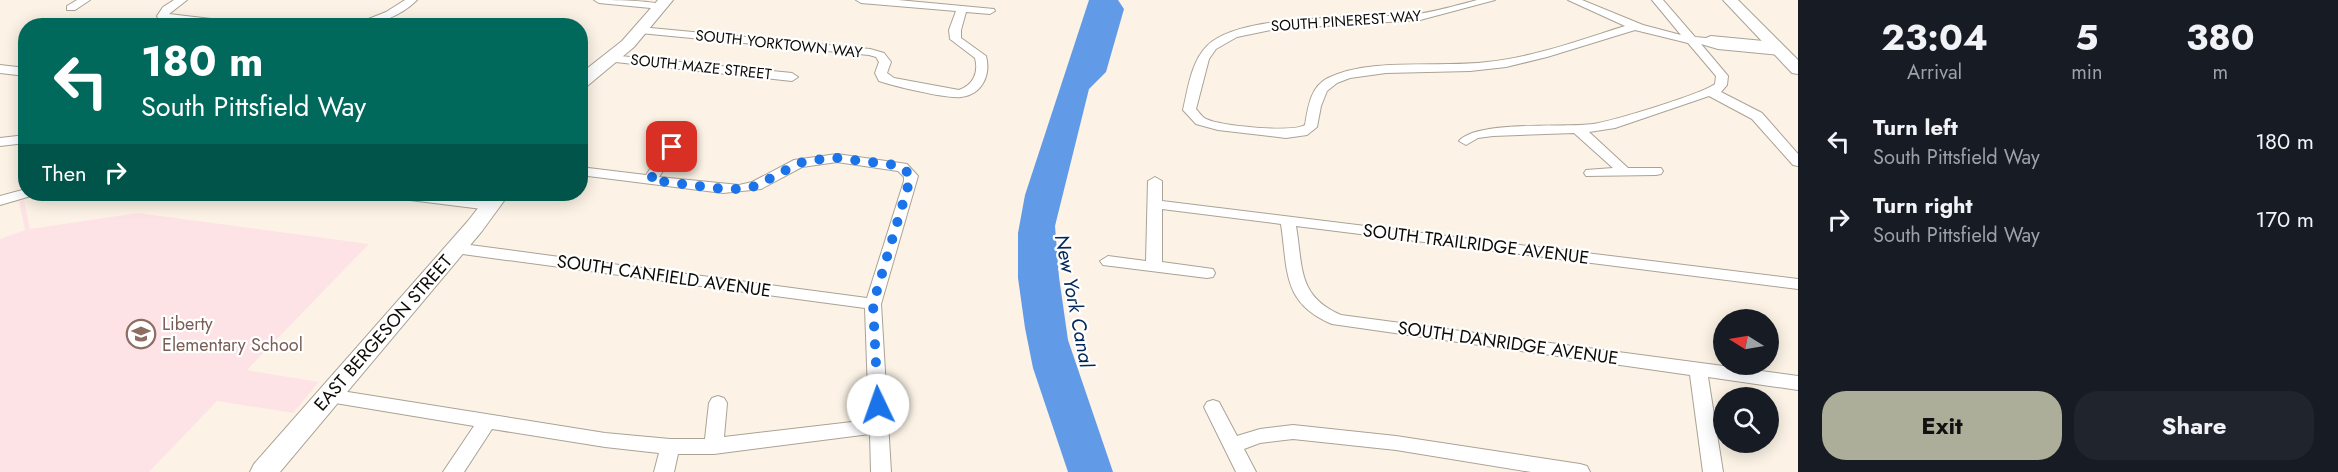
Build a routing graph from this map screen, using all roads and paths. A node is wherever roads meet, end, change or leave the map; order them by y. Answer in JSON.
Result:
{"nodes":[{"id":1,"x":85,"y":0,"type":"edge"},
{"id":2,"x":182,"y":0,"type":"edge"},
{"id":3,"x":412,"y":0,"type":"edge"},
{"id":4,"x":601,"y":0,"type":"edge"},
{"id":5,"x":861,"y":0,"type":"edge"},
{"id":6,"x":1490,"y":0,"type":"edge"},
{"id":7,"x":1573,"y":0,"type":"edge"},
{"id":8,"x":1657,"y":0,"type":"edge"},
{"id":9,"x":1730,"y":0,"type":"edge"},
{"id":10,"x":664,"y":3,"type":"edge"},
{"id":11,"x":71,"y":8,"type":"dead end"},
{"id":12,"x":962,"y":9,"type":"junction"},
{"id":13,"x":990,"y":10,"type":"dead end"},
{"id":14,"x":179,"y":18,"type":"edge"},
{"id":15,"x":383,"y":18,"type":"edge"},
{"id":16,"x":1633,"y":27,"type":"junction"},
{"id":17,"x":640,"y":30,"type":"junction"},
{"id":18,"x":1692,"y":41,"type":"junction"},
{"id":19,"x":1778,"y":48,"type":"junction"},
{"id":20,"x":610,"y":58,"type":"junction"},
{"id":21,"x":0,"y":69,"type":"edge"},
{"id":22,"x":1798,"y":69,"type":"edge"},
{"id":23,"x":18,"y":71,"type":"edge"},
{"id":24,"x":588,"y":76,"type":"edge"},
{"id":25,"x":792,"y":76,"type":"dead end"},
{"id":26,"x":1710,"y":92,"type":"junction"},
{"id":27,"x":1578,"y":129,"type":"junction"},
{"id":28,"x":18,"y":141,"type":"edge"},
{"id":29,"x":1466,"y":141,"type":"dead end"},
{"id":30,"x":0,"y":142,"type":"edge"},
{"id":31,"x":672,"y":147,"type":"dead end"},
{"id":32,"x":1798,"y":162,"type":"edge"},
{"id":33,"x":1656,"y":171,"type":"dead end"},
{"id":34,"x":588,"y":172,"type":"edge"},
{"id":35,"x":1625,"y":172,"type":"junction"},
{"id":36,"x":1591,"y":173,"type":"dead end"},
{"id":37,"x":650,"y":180,"type":"junction"},
{"id":38,"x":1155,"y":181,"type":"dead end"},
{"id":39,"x":18,"y":195,"type":"edge"},
{"id":40,"x":0,"y":201,"type":"edge"},
{"id":41,"x":494,"y":201,"type":"edge"},
{"id":42,"x":1155,"y":204,"type":"junction"},
{"id":43,"x":1288,"y":220,"type":"junction"},
{"id":44,"x":455,"y":248,"type":"junction"},
{"id":45,"x":1108,"y":261,"type":"dead end"},
{"id":46,"x":1154,"y":267,"type":"junction"},
{"id":47,"x":1207,"y":273,"type":"dead end"},
{"id":48,"x":1798,"y":284,"type":"edge"},
{"id":49,"x":873,"y":304,"type":"junction"},
{"id":50,"x":1698,"y":369,"type":"junction"},
{"id":51,"x":1798,"y":383,"type":"edge"},
{"id":52,"x":329,"y":396,"type":"junction"},
{"id":53,"x":718,"y":404,"type":"dead end"},
{"id":54,"x":1213,"y":407,"type":"dead end"},
{"id":55,"x":487,"y":422,"type":"junction"},
{"id":56,"x":879,"y":426,"type":"junction"},
{"id":57,"x":1232,"y":445,"type":"junction"},
{"id":58,"x":714,"y":446,"type":"junction"},
{"id":59,"x":670,"y":447,"type":"junction"},
{"id":60,"x":264,"y":472,"type":"edge"},
{"id":61,"x":453,"y":472,"type":"edge"},
{"id":62,"x":664,"y":472,"type":"edge"},
{"id":63,"x":881,"y":472,"type":"edge"},
{"id":64,"x":1246,"y":472,"type":"edge"},
{"id":65,"x":1580,"y":472,"type":"edge"},
{"id":66,"x":1713,"y":472,"type":"edge"}],
"edges":[{"from":1,"to":11,"type":"street"},
{"from":2,"to":14,"type":"street"},
{"from":3,"to":15,"type":"street"},
{"from":4,"to":10,"type":"street"},
{"from":5,"to":12,"type":"street"},
{"from":6,"to":16,"type":"street","name":"SOUTH PINEREST WAY"},
{"from":7,"to":16,"type":"street"},
{"from":8,"to":18,"type":"street"},
{"from":9,"to":19,"type":"street"},
{"from":10,"to":17,"type":"street"},
{"from":12,"to":13,"type":"street"},
{"from":12,"to":17,"type":"street","name":"SOUTH YORKTOWN WAY"},
{"from":16,"to":18,"type":"street"},
{"from":17,"to":20,"type":"street"},
{"from":18,"to":19,"type":"street"},
{"from":18,"to":26,"type":"street"},
{"from":19,"to":22,"type":"street"},
{"from":20,"to":24,"type":"street"},
{"from":20,"to":25,"type":"street","name":"SOUTH MAZE STREET"},
{"from":21,"to":23,"type":"street"},
{"from":26,"to":27,"type":"street"},
{"from":26,"to":32,"type":"street"},
{"from":27,"to":29,"type":"street"},
{"from":27,"to":35,"type":"street"},
{"from":28,"to":30,"type":"street"},
{"from":31,"to":37,"type":"street"},
{"from":33,"to":35,"type":"street"},
{"from":34,"to":37,"type":"street"},
{"from":35,"to":36,"type":"street"},
{"from":37,"to":49,"type":"street"},
{"from":38,"to":42,"type":"street"},
{"from":39,"to":40,"type":"street"},
{"from":41,"to":44,"type":"street","name":"EAST BERGESON STREET"},
{"from":42,"to":43,"type":"street","name":"SOUTH TRAILRIDGE AVENUE"},
{"from":42,"to":46,"type":"street"},
{"from":43,"to":48,"type":"street","name":"SOUTH TRAILRIDGE AVENUE"},
{"from":43,"to":50,"type":"street","name":"SOUTH DANRIDGE AVENUE"},
{"from":44,"to":49,"type":"street","name":"SOUTH CANFIELD AVENUE"},
{"from":44,"to":52,"type":"street","name":"EAST BERGESON STREET"},
{"from":45,"to":46,"type":"street"},
{"from":46,"to":47,"type":"street"},
{"from":49,"to":56,"type":"street"},
{"from":50,"to":51,"type":"street","name":"SOUTH DANRIDGE AVENUE"},
{"from":50,"to":66,"type":"street"},
{"from":52,"to":55,"type":"street"},
{"from":52,"to":60,"type":"street","name":"EAST BERGESON STREET"},
{"from":53,"to":58,"type":"street"},
{"from":54,"to":57,"type":"street"},
{"from":55,"to":59,"type":"street"},
{"from":55,"to":61,"type":"street"},
{"from":56,"to":58,"type":"street"},
{"from":56,"to":63,"type":"street"},
{"from":57,"to":64,"type":"street"},
{"from":57,"to":65,"type":"street"},
{"from":58,"to":59,"type":"street"},
{"from":59,"to":62,"type":"street"}]}
